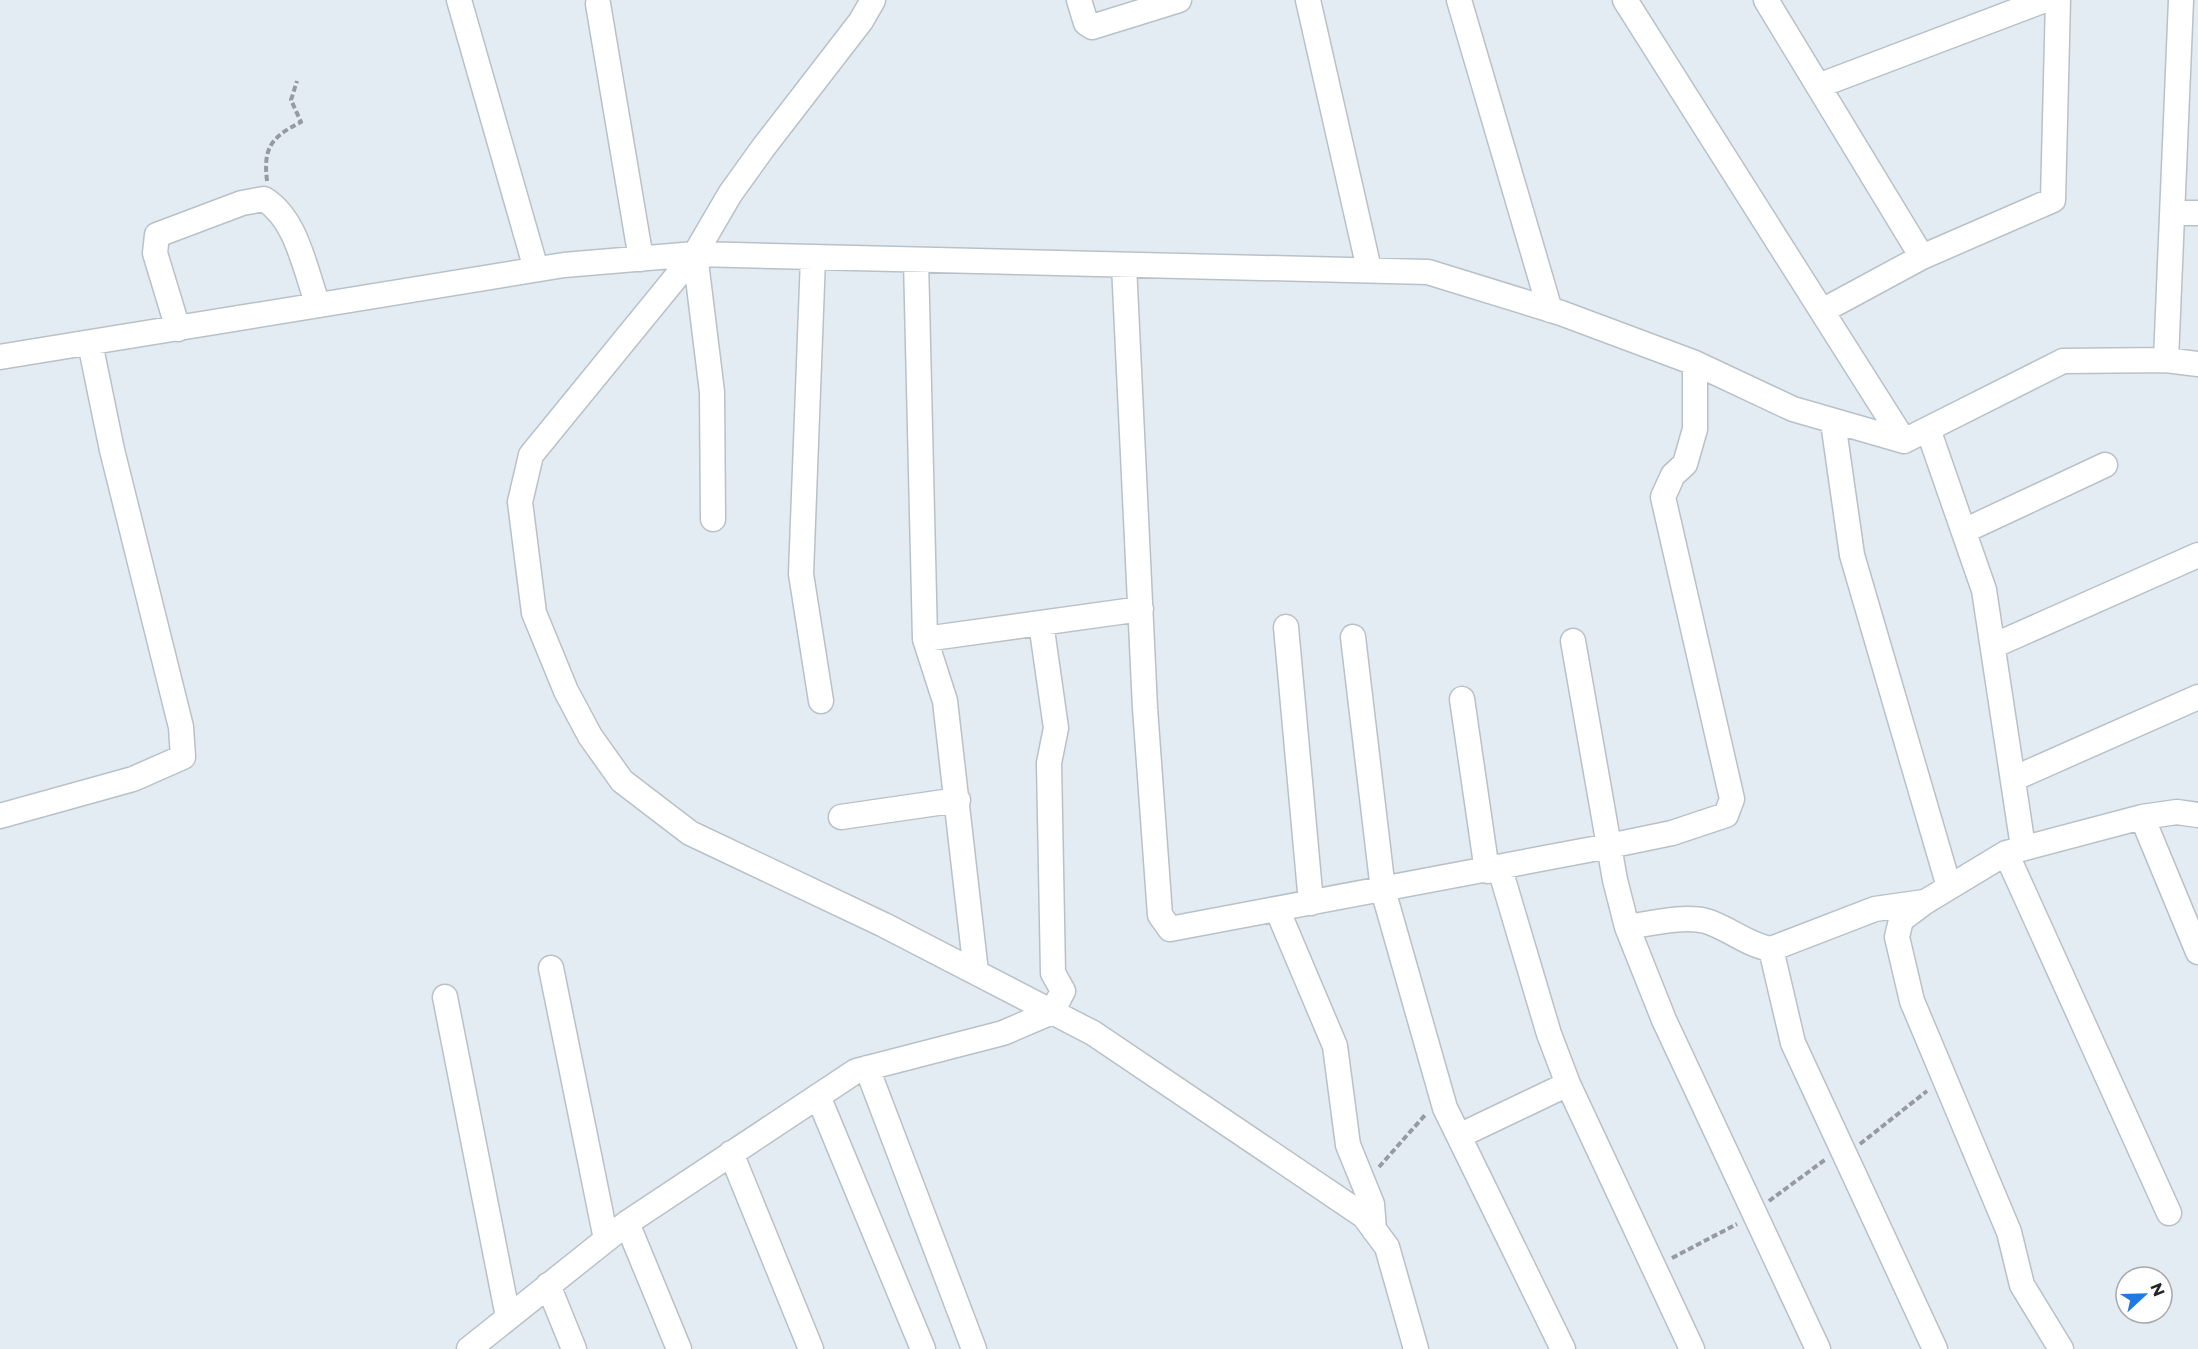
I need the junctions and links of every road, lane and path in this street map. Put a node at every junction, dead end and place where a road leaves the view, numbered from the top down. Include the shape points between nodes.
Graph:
1 (459, 0) edge
2 (873, 0) edge
3 (1079, 0) edge
4 (1179, 0) edge
5 (1308, 0) edge
6 (1459, 0) edge
7 (1625, 0) edge
8 (1766, 0) edge
9 (2045, 0) edge
10 (2058, 0) edge
11 (2181, 0) edge
12 (598, 4) dead end
13 (297, 81) dead end
14 (1818, 86) junction
15 (264, 199) junction
16 (2173, 213) junction
17 (2198, 213) edge
18 (695, 255) junction
19 (1922, 257) junction
20 (813, 258) junction
21 (641, 259) junction
22 (916, 260) junction
23 (1125, 265) junction
24 (536, 269) junction
25 (1369, 269) junction
26 (318, 305) junction
27 (1550, 310) junction
28 (1822, 311) junction
29 (178, 329) junction
30 (90, 343) junction
31 (0, 357) edge
32 (2166, 360) junction
33 (1695, 363) junction
34 (2198, 364) edge
35 (1833, 422) junction
36 (1928, 429) junction
37 (1904, 441) junction
38 (2105, 465) dead end
39 (713, 519) dead end
40 (1964, 531) junction
41 (2198, 555) edge
42 (1141, 609) junction
43 (1041, 623) junction
44 (1286, 627) dead end
45 (1353, 637) dead end
46 (925, 639) junction
47 (1573, 641) dead end
48 (1993, 646) junction
49 (2198, 697) edge
50 (1462, 699) dead end
51 (821, 701) dead end
52 (2013, 779) junction
53 (958, 800) junction
54 (2198, 815) edge
55 (0, 816) edge
56 (841, 816) dead end
57 (2142, 817) junction
58 (1609, 846) junction
59 (2014, 850) junction
60 (1494, 870) junction
61 (1949, 887) junction
62 (1383, 890) junction
63 (1924, 902) junction
64 (1311, 903) junction
65 (1277, 909) junction
66 (1627, 927) junction
67 (1771, 949) junction
68 (2198, 952) edge
69 (551, 968) dead end
70 (976, 972) junction
71 (445, 997) dead end
72 (1058, 1001) junction
73 (867, 1068) junction
74 (1944, 1078) junction
75 (1568, 1084) junction
76 (818, 1096) junction
77 (1442, 1096) junction
78 (1459, 1136) junction
79 (1844, 1152) junction
80 (731, 1153) junction
81 (1364, 1184) junction
82 (2169, 1213) dead end
83 (1757, 1214) junction
84 (627, 1223) junction
85 (1374, 1230) junction
86 (606, 1239) junction
87 (1654, 1268) junction
88 (548, 1285) junction
89 (508, 1317) junction
90 (1414, 1348) edge
91 (469, 1349) edge
92 (573, 1349) edge
93 (679, 1349) edge
94 (811, 1349) edge
95 (923, 1349) edge
96 (974, 1349) edge
97 (1563, 1349) edge
98 (1692, 1349) edge
99 (1818, 1349) edge
100 (1935, 1349) edge
101 (2061, 1349) edge

1 - 24 street
2 - 18 street via 730,194
3 - 4 street via 1086,23 1092,27
5 - 25 street
6 - 27 street
7 - 28 street
8 - 14 street
9 - 14 street
10 - 19 street via 2053,200
11 - 16 street
12 - 21 street
13 - 15 path via 291,100 301,122 269,146
14 - 19 street
15 - 26 street via 277,207 286,221
15 - 29 street via 242,203 157,235 155,253
16 - 17 street
16 - 32 street
18 - 20 street
18 - 21 street
18 - 39 street via 712,392
18 - 70 street via 531,455 520,502 534,613 581,718 622,781 690,833
19 - 28 street
20 - 22 street
20 - 51 street via 801,574
21 - 24 street
22 - 23 street
22 - 46 street
23 - 25 street
23 - 42 street
24 - 26 street
25 - 27 street via 1428,272
26 - 29 street
27 - 33 street
28 - 37 street
29 - 30 street
30 - 31 street
30 - 55 street via 114,461 181,727 183,757 133,779
32 - 34 street
32 - 36 street via 2063,361
33 - 35 street via 1793,409
33 - 58 street via 1695,429 1685,464 1673,476 1663,498 1731,807 1726,815
35 - 37 street
35 - 61 street via 1852,555
36 - 37 street
36 - 40 street
38 - 40 street
40 - 48 street via 1984,590
41 - 48 street
42 - 43 street
42 - 65 street via 1160,915 1170,929
43 - 46 street
43 - 72 street via 1056,728 1049,764 1053,973
44 - 64 street
45 - 62 street
46 - 53 street via 945,701
47 - 58 street
48 - 52 street
49 - 52 street
50 - 60 street
52 - 59 street
53 - 56 street
53 - 70 street
54 - 57 street via 2177,812
57 - 59 street
57 - 68 street
58 - 60 street
58 - 66 street
59 - 61 street
59 - 82 street
60 - 62 street
60 - 75 street
61 - 63 street
62 - 64 street
62 - 77 street
63 - 67 street via 1875,909
63 - 74 street via 1901,920 1897,937 1912,1000
64 - 65 street
65 - 81 street via 1335,1046 1348,1145
66 - 67 street via 1705,921
66 - 83 street via 1664,1020
67 - 79 street via 1793,1043
69 - 86 street
70 - 72 street
71 - 89 street
72 - 73 street via 1003,1033
72 - 85 street via 1093,1033 1364,1216
73 - 76 street
73 - 96 street
74 - 79 path via 1866,1142
74 - 101 street via 2009,1232 2022,1286
75 - 78 street
75 - 87 street
76 - 80 street
76 - 95 street
77 - 78 street
77 - 81 path
78 - 97 street
79 - 83 path via 1823,1161 1762,1206
79 - 100 street
80 - 84 street
80 - 94 street
81 - 85 street via 1372,1204
83 - 87 path
83 - 99 street
84 - 86 street
84 - 93 street
85 - 90 street via 1387,1247
86 - 88 street
87 - 98 street
88 - 89 street
88 - 92 street
89 - 91 street

